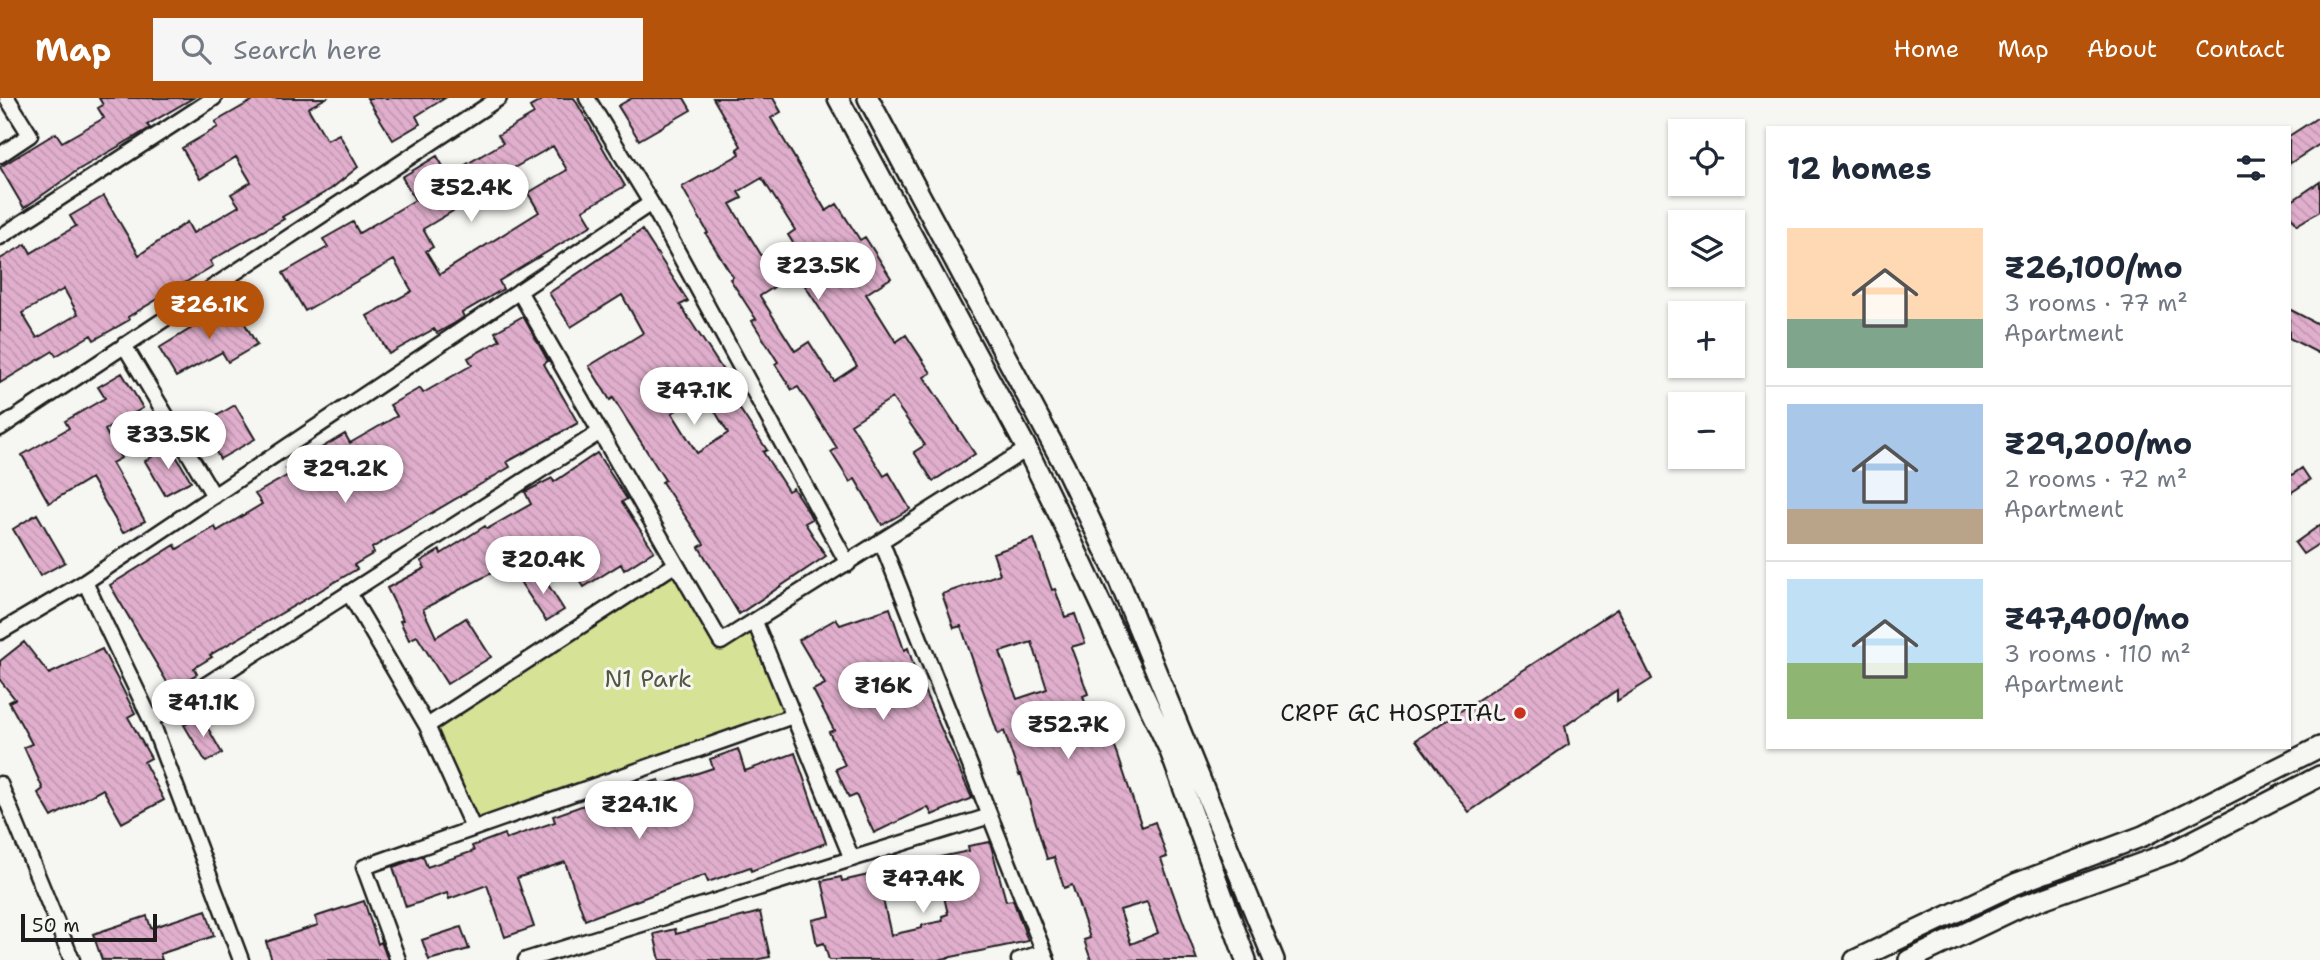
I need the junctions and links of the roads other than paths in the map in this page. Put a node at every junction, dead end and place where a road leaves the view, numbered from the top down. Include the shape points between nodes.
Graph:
1 (6, 98) edge
2 (214, 98) edge
3 (499, 98) edge
4 (587, 98) edge
5 (838, 98) edge
6 (868, 98) edge
7 (0, 155) edge
8 (651, 203) junction
9 (0, 237) edge
10 (519, 292) junction
11 (124, 345) junction
12 (0, 428) edge
13 (600, 432) junction
14 (1027, 449) junction
15 (214, 496) junction
16 (881, 543) junction
17 (676, 564) junction
18 (848, 564) junction
19 (85, 582) junction
20 (349, 593) junction
21 (755, 622) junction
22 (0, 632) edge
23 (793, 716) junction
24 (151, 720) junction
25 (427, 726) junction
26 (2320, 747) edge
27 (2320, 776) edge
28 (0, 784) edge
29 (990, 816) junction
30 (473, 828) junction
31 (852, 859) junction
32 (1045, 956) edge
33 (70, 959) edge
34 (241, 960) edge
35 (398, 960) edge
36 (526, 960) edge
37 (1019, 960) edge
38 (1246, 960) edge
39 (1274, 960) edge
40 (1855, 960) edge
41 (1909, 960) edge

1 - 7 street via 30,135
2 - 9 street
3 - 11 street
4 - 8 street
5 - 14 street
6 - 39 street via 1059,456 1118,578
8 - 10 street
8 - 18 street
10 - 13 street
10 - 15 street
11 - 12 street
11 - 15 street
13 - 17 street
13 - 20 street
14 - 16 street
14 - 38 street via 1170,751
15 - 19 street
16 - 18 street
16 - 29 street
17 - 21 street via 721,642
17 - 25 street
18 - 21 street
19 - 22 street
19 - 24 street
20 - 24 street
20 - 25 street
21 - 23 street
23 - 30 street
23 - 31 street
24 - 34 street
25 - 30 street
26 - 40 street via 2143,836 2015,884
27 - 41 street via 2170,853 2020,907
28 - 33 street
29 - 31 street
29 - 32 street
30 - 35 street via 364,867
31 - 36 street
32 - 37 street

